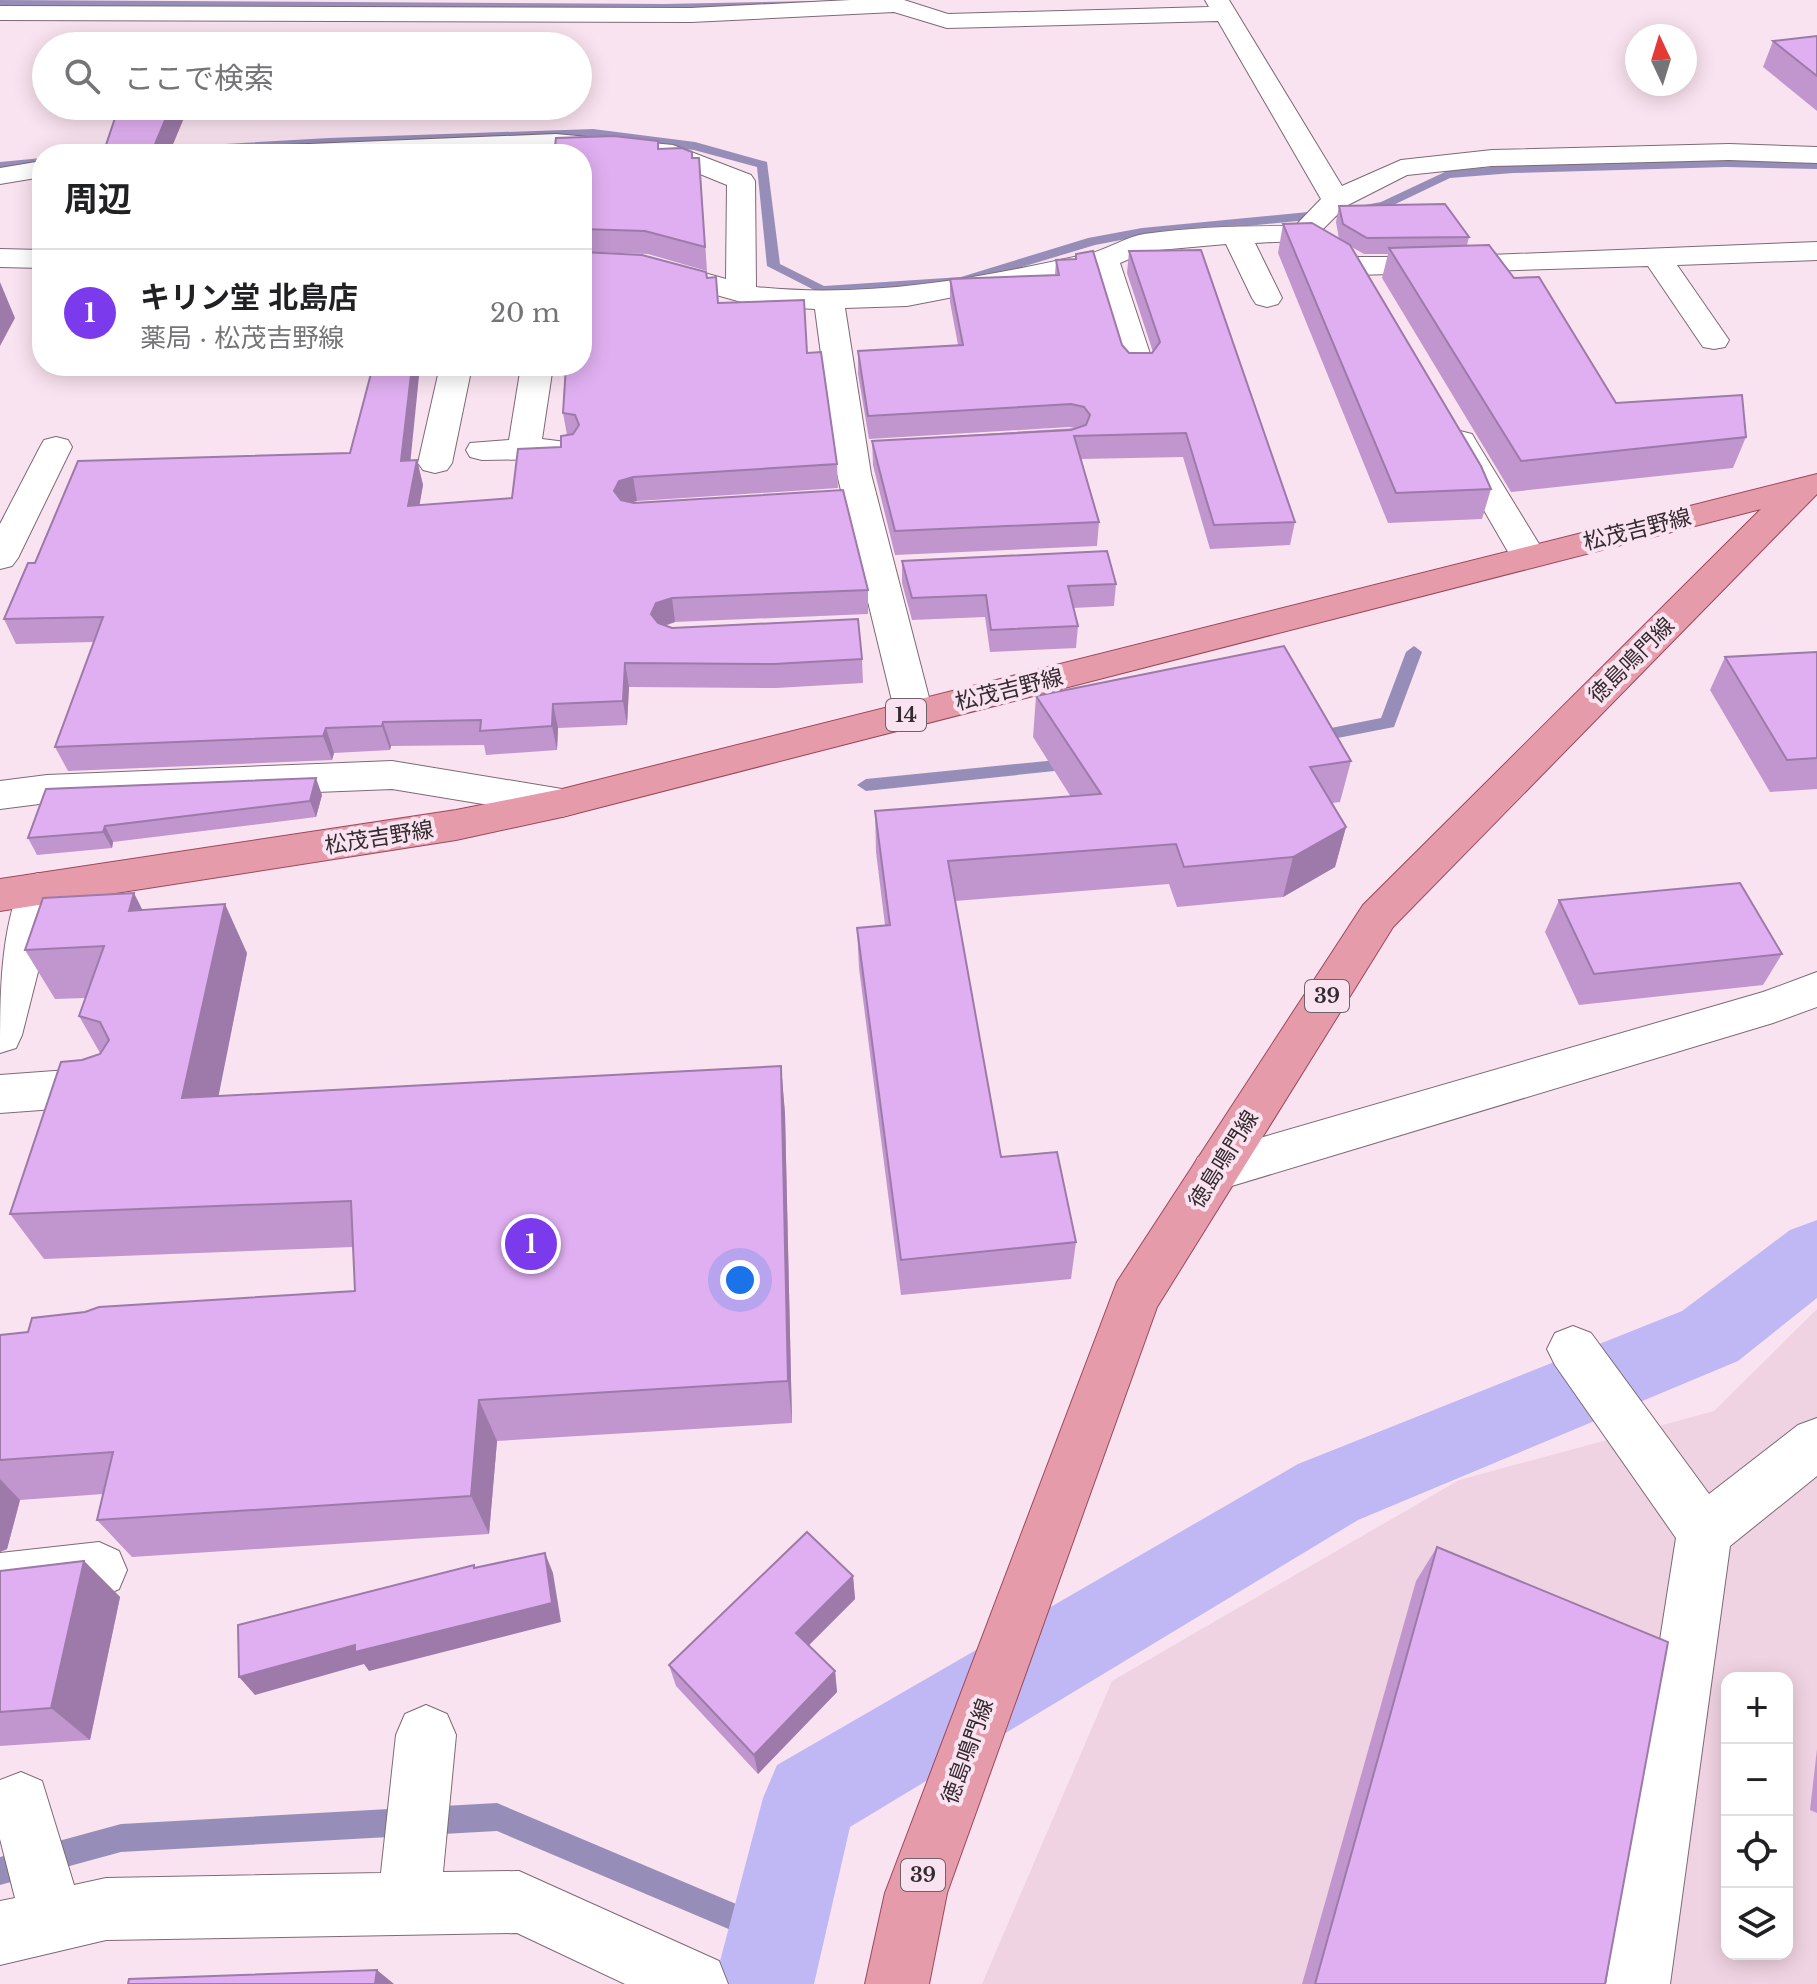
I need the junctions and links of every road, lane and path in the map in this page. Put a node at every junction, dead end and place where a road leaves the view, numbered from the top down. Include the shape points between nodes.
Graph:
1 (763, 6) edge
2 (192, 7) edge
3 (1220, 7) edge
4 (0, 13) edge
5 (507, 144) edge
6 (577, 144) edge
7 (592, 145) edge
8 (1817, 155) edge
9 (32, 171) edge
10 (0, 176) edge
11 (1336, 200) junction
12 (1303, 234) junction
13 (1237, 236) junction
14 (1817, 251) edge
15 (0, 258) edge
16 (1657, 258) junction
17 (32, 259) edge
18 (1104, 259) junction
19 (592, 264) edge
20 (741, 293) junction
21 (1267, 298) dead end
22 (829, 300) junction
23 (1714, 340) dead end
24 (1138, 366) edge
25 (454, 376) edge
26 (535, 376) edge
27 (1443, 412) edge
28 (56, 447) dead end
29 (564, 448) edge
30 (524, 449) junction
31 (482, 450) dead end
32 (435, 463) dead end
33 (1812, 481) edge
34 (1529, 557) junction
35 (0, 558) edge
36 (914, 713) junction
37 (0, 795) edge
38 (562, 803) junction
39 (19, 892) edge
40 (1817, 989) edge
41 (0, 1035) edge
42 (111, 1086) edge
43 (0, 1094) edge
44 (1215, 1171) junction
45 (1573, 1349) dead end
46 (1817, 1443) edge
47 (1704, 1532) junction
48 (99, 1570) dead end
49 (0, 1581) edge
50 (426, 1735) dead end
51 (21, 1802) dead end
52 (409, 1904) junction
53 (26, 1927) edge
54 (696, 1984) edge
55 (897, 1984) edge
56 (1638, 1984) edge

1 - 2 street via 691,15
1 - 3 street via 895,5 947,21
2 - 4 street
3 - 11 street
5 - 6 street
7 - 20 street via 673,153 741,181
8 - 11 street via 1492,158 1401,168
9 - 10 street
11 - 12 street
12 - 13 street
12 - 16 street via 1365,280
13 - 18 street via 1142,243
13 - 21 street
14 - 16 street
15 - 17 street
16 - 23 street
18 - 22 street via 907,297
18 - 24 street
19 - 20 street via 647,266
20 - 22 street
22 - 36 street via 866,452 846,501 894,569 878,628
25 - 32 street
26 - 30 street
27 - 34 street
28 - 35 street
29 - 30 street
30 - 31 street
33 - 34 main road, 松茂吉野線 / 14
33 - 44 main road, 徳島鳴門線 / 39 via 1378,916
34 - 36 main road, 松茂吉野線 / 14
36 - 38 main road, 松茂吉野線 / 14
37 - 38 street via 392,775
38 - 39 main road, 松茂吉野線 / 14 via 456,825
39 - 41 street
40 - 44 street
42 - 43 street
44 - 55 main road, 徳島鳴門線 / 39 via 1135,1298 916,1893
45 - 47 street
46 - 47 street
47 - 56 street
48 - 49 street
50 - 52 street
51 - 53 street
52 - 53 street via 106,1909
52 - 54 street via 519,1902

